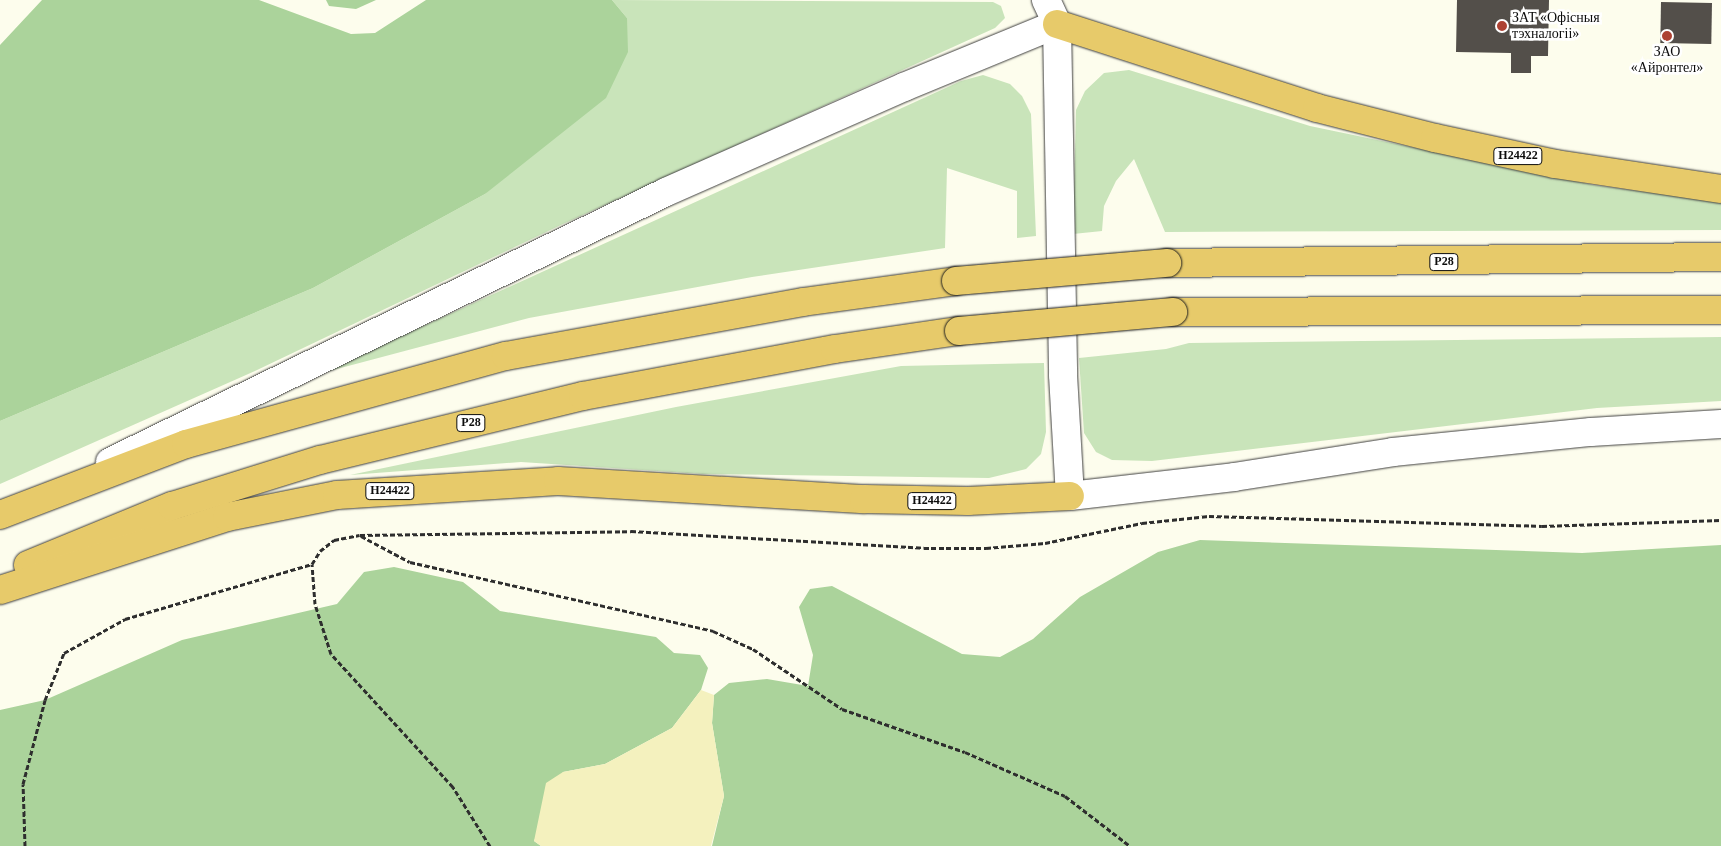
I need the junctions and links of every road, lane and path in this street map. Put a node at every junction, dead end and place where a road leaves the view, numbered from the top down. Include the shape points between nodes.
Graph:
1 (1052, 12) edge
2 (1721, 189) edge
3 (1721, 257) edge
4 (1721, 310) edge
5 (1721, 424) edge
6 (1070, 496) junction
7 (9, 510) edge
8 (1721, 520) edge
9 (360, 535) junction
10 (312, 564) junction
11 (0, 579) edge
12 (0, 590) edge
13 (25, 846) edge
14 (490, 846) edge
15 (1130, 846) edge

1 - 2 highway, Н24422 via 1317,108 1555,164
1 - 6 street
1 - 7 street via 666,192
3 - 7 highway, Р28, bridge via 1168,264 956,281 803,302 506,356 186,444
4 - 11 highway, Р28, bridge via 1172,312 959,331 836,349 583,396 320,460 172,506 61,550
5 - 6 street, Н24422 via 1591,432 1393,452 1234,477
6 - 12 highway, Н24422 via 968,501 864,500 558,481 337,495 227,517
8 - 9 path via 1542,526 1209,516 1142,522 1045,543 986,548 924,548 632,531
9 - 10 path via 334,540 320,551
9 - 15 path via 410,562 714,631 753,649 842,709 965,752 1065,796
10 - 13 path via 125,619 64,653 45,700 23,784
10 - 14 path via 315,604 331,654 452,786

